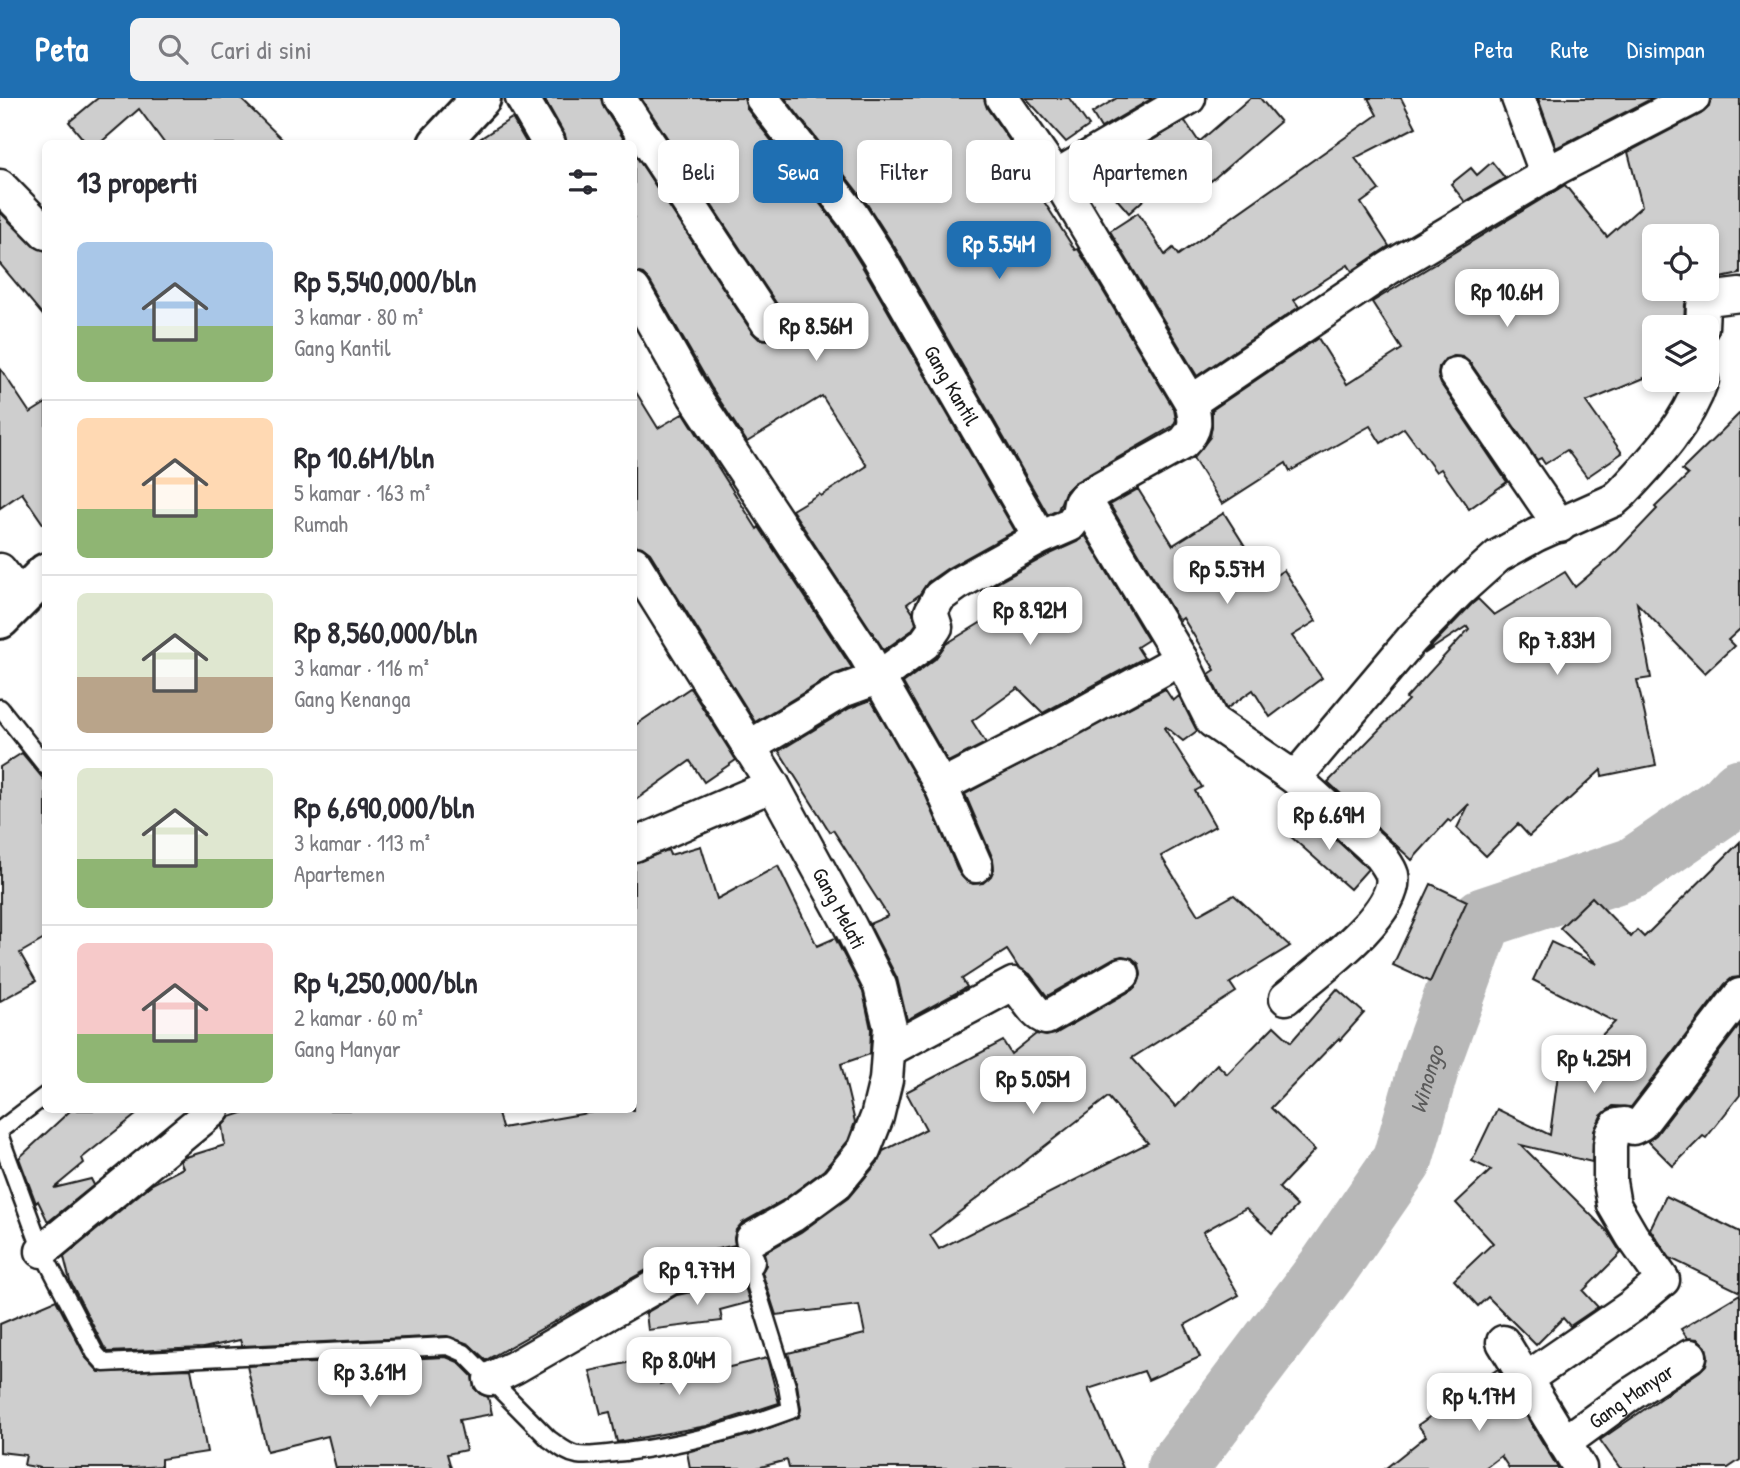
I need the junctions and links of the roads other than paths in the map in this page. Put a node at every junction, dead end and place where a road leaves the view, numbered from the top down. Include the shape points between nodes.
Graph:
1 (481, 98) edge
2 (522, 98) edge
3 (619, 98) edge
4 (762, 98) edge
5 (1002, 98) edge
6 (1189, 98) edge
7 (1518, 98) edge
8 (1693, 98) edge
9 (442, 140) edge
10 (548, 140) edge
11 (1547, 175) junction
12 (1056, 176) junction
13 (0, 186) edge
14 (42, 229) edge
15 (637, 295) edge
16 (1740, 295) edge
17 (1703, 315) edge
18 (768, 322) dead end
19 (1457, 374) dead end
20 (1698, 392) edge
21 (1191, 402) junction
22 (1084, 498) junction
23 (1560, 526) junction
24 (1040, 538) junction
25 (637, 574) edge
26 (1181, 659) junction
27 (878, 678) junction
28 (0, 708) edge
29 (749, 747) junction
30 (42, 761) edge
31 (1295, 778) junction
32 (773, 785) junction
33 (941, 786) junction
34 (637, 844) edge
35 (976, 866) dead end
36 (1123, 974) dead end
37 (1740, 995) edge
38 (1286, 998) dead end
39 (889, 1050) junction
40 (42, 1098) edge
41 (209, 1113) edge
42 (0, 1130) edge
43 (0, 1137) edge
44 (750, 1250) junction
45 (41, 1251) junction
46 (1503, 1342) dead end
47 (1690, 1356) dead end
48 (490, 1379) junction
49 (1526, 1379) junction
50 (1572, 1455) edge

1 - 9 street
2 - 10 street
3 - 18 street
4 - 24 street, Gang Kantil via 873,247
5 - 12 street
6 - 12 street
7 - 11 street
8 - 11 street
11 - 21 street via 1389,268
12 - 21 street
13 - 14 street
15 - 27 street via 695,397
16 - 17 street via 1708,299
19 - 23 street
20 - 23 street via 1679,428 1622,493
21 - 22 street via 1193,433 1183,443
22 - 24 street via 1070,524
22 - 26 street
23 - 31 street via 1499,556 1459,591 1412,639
24 - 27 street via 939,597 931,612 936,627 924,644
25 - 29 street, Gang Melati
26 - 31 street via 1212,721
26 - 33 street
27 - 29 street via 842,691
27 - 33 street
28 - 30 lane
29 - 32 street, Gang Melati
31 - 38 street via 1381,856 1392,881 1383,909 1370,925
32 - 34 street
32 - 39 street, Gang Melati via 880,986 890,1027
33 - 35 street
36 - 39 street via 1046,1018 1013,984
37 - 49 street via 1641,1124 1633,1128 1617,1125 1612,1134 1610,1182 1615,1205 1663,1280
39 - 44 street, Gang Melati via 877,1117 855,1163 837,1183
40 - 42 lane
41 - 45 street
43 - 45 lane
44 - 48 street, Gang Melati via 719,1269 670,1278
44 - 48 lane via 792,1410 673,1446 578,1455 549,1439
45 - 48 lane via 104,1363 448,1346 464,1353
46 - 49 street
47 - 50 street, Gang Manyar via 1631,1394
49 - 50 street

